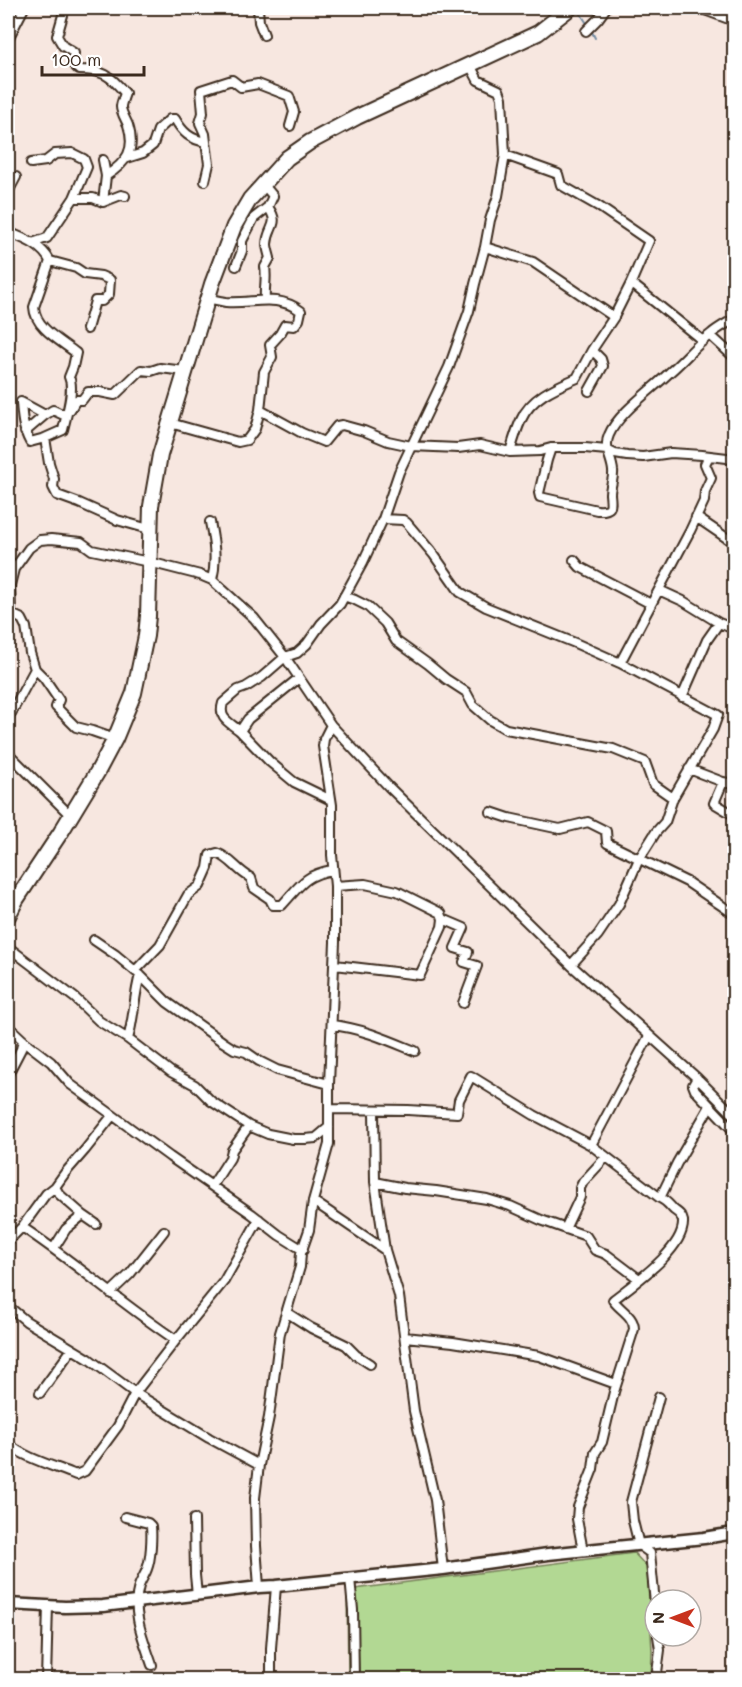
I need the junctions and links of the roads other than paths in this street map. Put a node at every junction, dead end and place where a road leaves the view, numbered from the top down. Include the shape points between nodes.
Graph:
1 (24, 8) edge
2 (65, 8) edge
3 (258, 8) edge
4 (606, 8) edge
5 (699, 8) edge
6 (568, 9) edge
7 (735, 21) edge
8 (586, 31) dead end
9 (264, 35) dead end
10 (8, 39) edge
11 (470, 65) junction
12 (290, 126) dead end
13 (206, 142) junction
14 (505, 155) junction
15 (127, 158) junction
16 (103, 160) dead end
17 (31, 163) dead end
18 (106, 176) junction
19 (16, 177) dead end
20 (205, 181) dead end
21 (263, 184) junction
22 (8, 192) edge
23 (125, 196) dead end
24 (74, 198) junction
25 (103, 202) junction
26 (268, 207) junction
27 (8, 232) edge
28 (32, 243) junction
29 (485, 247) junction
30 (50, 261) junction
31 (236, 266) dead end
32 (631, 283) junction
33 (208, 298) junction
34 (265, 299) junction
35 (614, 317) junction
36 (735, 319) edge
37 (87, 329) dead end
38 (710, 335) junction
39 (703, 341) junction
40 (592, 350) junction
41 (735, 357) edge
42 (185, 371) junction
43 (589, 391) dead end
44 (260, 410) junction
45 (45, 416) junction
46 (66, 416) junction
47 (170, 423) junction
48 (25, 432) junction
49 (45, 438) junction
50 (411, 446) junction
51 (551, 447) junction
52 (607, 450) junction
53 (510, 452) junction
54 (709, 456) junction
55 (735, 461) edge
56 (696, 517) junction
57 (383, 519) junction
58 (210, 522) dead end
59 (149, 529) junction
60 (735, 543) edge
61 (574, 560) dead end
62 (149, 562) junction
63 (212, 580) junction
64 (659, 590) junction
65 (344, 596) junction
66 (651, 604) junction
67 (719, 622) junction
68 (735, 629) edge
69 (285, 657) junction
70 (620, 663) junction
71 (35, 669) junction
72 (298, 678) junction
73 (682, 697) junction
74 (8, 719) edge
75 (331, 725) junction
76 (240, 731) junction
77 (115, 739) junction
78 (8, 753) edge
79 (689, 769) junction
80 (723, 782) junction
81 (735, 784) edge
82 (673, 798) junction
83 (331, 800) junction
84 (491, 812) dead end
85 (735, 815) edge
86 (71, 816) junction
87 (639, 859) junction
88 (333, 870) junction
89 (335, 886) junction
90 (735, 914) edge
91 (8, 916) edge
92 (443, 919) junction
93 (94, 940) dead end
94 (8, 947) edge
95 (335, 965) junction
96 (571, 965) junction
97 (137, 973) junction
98 (463, 1003) dead end
99 (332, 1025) junction
100 (8, 1026) edge
101 (649, 1036) junction
102 (128, 1039) junction
103 (23, 1040) junction
104 (415, 1052) dead end
105 (8, 1074) edge
106 (697, 1078) junction
107 (329, 1084) junction
108 (710, 1106) junction
109 (329, 1109) junction
110 (374, 1110) junction
111 (735, 1115) edge
112 (112, 1116) junction
113 (249, 1126) junction
114 (329, 1127) junction
115 (735, 1131) edge
116 (591, 1145) junction
117 (606, 1157) junction
118 (375, 1182) junction
119 (213, 1186) junction
120 (55, 1187) junction
121 (660, 1198) junction
122 (313, 1201) junction
123 (83, 1215) junction
124 (260, 1219) junction
125 (96, 1224) dead end
126 (22, 1227) junction
127 (566, 1229) junction
128 (164, 1231) dead end
129 (8, 1241) edge
130 (54, 1248) junction
131 (303, 1250) junction
132 (385, 1250) junction
133 (639, 1279) junction
134 (110, 1293) junction
135 (8, 1306) edge
136 (286, 1312) junction
137 (405, 1337) junction
138 (176, 1340) junction
139 (72, 1349) junction
140 (370, 1364) dead end
141 (616, 1384) junction
142 (39, 1393) dead end
143 (135, 1393) junction
144 (659, 1397) dead end
145 (8, 1443) edge
146 (259, 1465) junction
147 (125, 1517) dead end
148 (194, 1520) dead end
149 (735, 1533) edge
150 (639, 1545) junction
151 (583, 1551) junction
152 (442, 1569) junction
153 (350, 1578) junction
154 (276, 1586) junction
155 (259, 1587) junction
156 (654, 1588) edge
157 (197, 1594) junction
158 (137, 1602) junction
159 (8, 1604) edge
160 (48, 1605) junction
161 (660, 1648) edge
162 (152, 1665) dead end
163 (46, 1680) edge
164 (271, 1680) edge
165 (354, 1680) edge
166 (656, 1680) edge

1 - 10 street
2 - 15 street via 57,36 74,53 73,64 79,70 97,70 113,78 125,93 121,108 131,134
3 - 9 street
4 - 8 street
5 - 7 street
6 - 11 highway via 538,33
11 - 14 street via 478,80 499,90
11 - 21 highway via 325,134 286,158
12 - 13 street via 294,112 289,96 258,84 241,87 232,80 201,90 200,123
13 - 15 street via 193,140 175,119 170,119 158,130 153,145
13 - 20 street
14 - 29 street
14 - 32 street via 558,174 561,185 649,240
15 - 18 street
16 - 18 street
17 - 24 street via 46,161 55,154 72,153 84,159 87,167
18 - 25 street
19 - 22 street
21 - 26 street via 273,196
21 - 33 highway via 234,226
23 - 25 street
24 - 25 street
24 - 28 street via 46,238
26 - 31 street via 254,218 242,241
26 - 34 street via 274,224 267,246 270,258 265,267
27 - 28 street
28 - 30 street
29 - 35 street via 534,262
29 - 50 street via 458,343
30 - 37 street via 110,280 109,294 102,301 95,301
30 - 46 street via 34,311 40,324 76,353 69,377 72,383
32 - 35 street
32 - 39 street
33 - 34 street via 225,302
33 - 42 highway
34 - 44 street via 301,311 294,326 285,325 270,345 272,357 264,372
35 - 40 street
36 - 38 street
38 - 39 street
38 - 41 street
39 - 52 street via 615,424 606,441
40 - 43 street via 603,366
40 - 53 street via 577,378 545,393 529,407
42 - 46 street via 141,370 116,394 88,392 82,399 76,399
42 - 47 highway
44 - 47 street via 251,435 238,442
44 - 50 street via 324,442 337,426 346,425
45 - 46 street via 53,410
45 - 48 street
45 - 48 street via 21,402
46 - 49 street via 63,430
47 - 59 highway via 159,455
48 - 49 street via 30,442
49 - 59 street via 57,495
50 - 53 street via 480,445
50 - 57 street
51 - 52 street
51 - 52 street via 540,497 604,510 612,503 613,472
51 - 53 street
52 - 54 street via 643,457 670,453
54 - 55 street
54 - 56 street via 705,464 711,478
56 - 60 street
56 - 64 street
57 - 65 street
57 - 70 street via 407,523 460,592 486,607
58 - 63 street via 215,554
59 - 62 highway
61 - 66 street via 580,567
62 - 63 street
62 - 71 street via 92,550 81,542 51,538 39,540 29,548 14,569 9,596 11,614 22,619 26,627
62 - 77 highway via 143,656 134,693
63 - 69 street via 254,618
64 - 66 street
64 - 67 street
65 - 69 street via 308,644
65 - 82 street via 366,606 385,623 396,641 466,692 473,705 490,720 506,729 613,749 645,762 654,784
66 - 70 street
67 - 68 street
67 - 73 street
69 - 72 street
69 - 76 street via 223,703 221,714
70 - 73 street
71 - 74 street
71 - 77 street via 58,700 56,707 76,728
72 - 75 street
72 - 76 street via 248,719
73 - 79 street via 718,715
75 - 83 street via 323,746
75 - 96 street
76 - 83 street via 294,782
77 - 86 highway
78 - 86 street
79 - 80 street
79 - 82 street
80 - 81 street
80 - 85 street via 714,803
82 - 87 street via 664,822
83 - 88 street
84 - 87 street via 560,829 588,822 606,831 607,843
86 - 91 highway
87 - 90 street via 687,882
87 - 96 street via 619,904
88 - 89 street
88 - 97 street via 310,876 282,905 273,905 226,856 210,855 200,886 188,895 160,945
89 - 92 street via 366,884 397,891 435,909
89 - 95 street
92 - 95 street via 420,975
92 - 98 street via 464,928 455,948 468,952 464,962 477,966
93 - 97 street
94 - 102 street via 99,1021
95 - 99 street
96 - 101 street
97 - 102 street
97 - 107 street via 167,1002 234,1049 277,1070
99 - 104 street via 373,1034
99 - 107 street
100 - 103 street
101 - 106 street
101 - 116 street
102 - 113 street
103 - 105 street
103 - 112 street
106 - 108 street via 695,1090
106 - 111 street
107 - 109 street
108 - 115 street
108 - 121 street
109 - 110 street
109 - 114 street
110 - 116 street via 457,1113 471,1076
110 - 118 street
112 - 119 street
112 - 120 street
113 - 114 street via 293,1139 316,1138
113 - 119 street
114 - 122 street via 329,1144
116 - 117 street
117 - 121 street
117 - 127 street via 583,1182
118 - 127 street via 502,1203
118 - 132 street
119 - 124 street
120 - 123 street
120 - 126 street
121 - 133 street via 683,1222 673,1247
122 - 131 street
122 - 132 street
123 - 125 street
123 - 130 street via 66,1229
124 - 131 street
124 - 138 street via 224,1281
126 - 129 street
126 - 130 street
127 - 133 street via 586,1236 595,1250
128 - 134 street
130 - 134 street
131 - 136 street
132 - 137 street via 399,1296
133 - 141 street via 613,1300 634,1323
134 - 138 street
135 - 139 street
136 - 140 street via 346,1345
136 - 146 street
137 - 141 street via 539,1356
137 - 152 street via 414,1411 435,1500
138 - 143 street
139 - 142 street
139 - 143 street
141 - 151 street via 602,1442 577,1513
143 - 145 street via 118,1426 80,1474 31,1457
143 - 146 street
144 - 150 street via 631,1502
146 - 155 street via 255,1498
147 - 158 street via 151,1526 149,1564 139,1585
148 - 157 street
149 - 150 main road
150 - 151 main road
150 - 156 street via 650,1553
151 - 152 main road
152 - 153 main road
153 - 154 main road
153 - 165 street
154 - 155 main road
154 - 164 street
155 - 157 main road
157 - 158 main road
158 - 160 main road
158 - 162 street via 139,1624
159 - 160 main road
160 - 163 street
161 - 166 street

